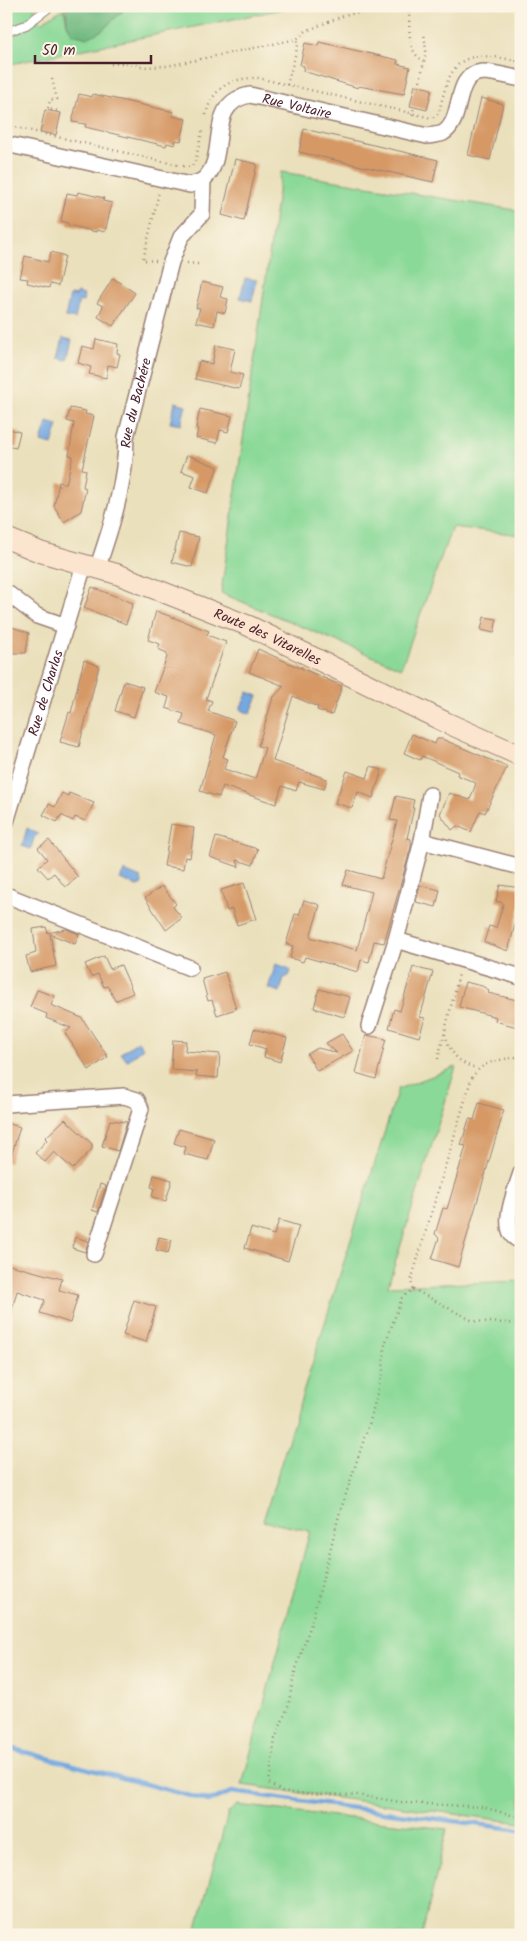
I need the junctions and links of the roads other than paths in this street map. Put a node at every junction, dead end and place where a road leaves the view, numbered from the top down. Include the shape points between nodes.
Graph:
1 (51, 6) edge
2 (6, 32) edge
3 (521, 79) edge
4 (6, 144) edge
5 (203, 180) junction
6 (6, 538) edge
7 (90, 567) junction
8 (6, 592) edge
9 (66, 626) junction
10 (521, 756) edge
11 (430, 796) dead end
12 (6, 822) edge
13 (422, 841) junction
14 (521, 867) edge
15 (6, 895) edge
16 (396, 940) junction
17 (190, 968) dead end
18 (521, 977) edge
19 (369, 1026) dead end
20 (6, 1104) edge
21 (521, 1173) edge
22 (521, 1241) edge
23 (94, 1254) dead end

1 - 2 lane via 26,25
3 - 5 street, Rue Voltaire via 482,72 469,77 453,123 442,134 427,136 250,95 240,96 230,102 224,112 210,172
4 - 5 street via 190,185
5 - 7 street, Rue du Bachére via 202,214 181,237 171,262 126,437 126,466 110,532
6 - 7 main road, Route des Vitarelles
7 - 9 street, Rue de Charlas
7 - 10 main road, Route des Vitarelles via 117,574 249,626
8 - 9 street via 37,616
9 - 12 street, Rue de Charlas
11 - 13 street
13 - 14 street
13 - 16 street
15 - 17 street
16 - 18 street
16 - 19 street
20 - 23 street via 124,1096 137,1100 141,1109
21 - 22 street via 508,1217 509,1230

